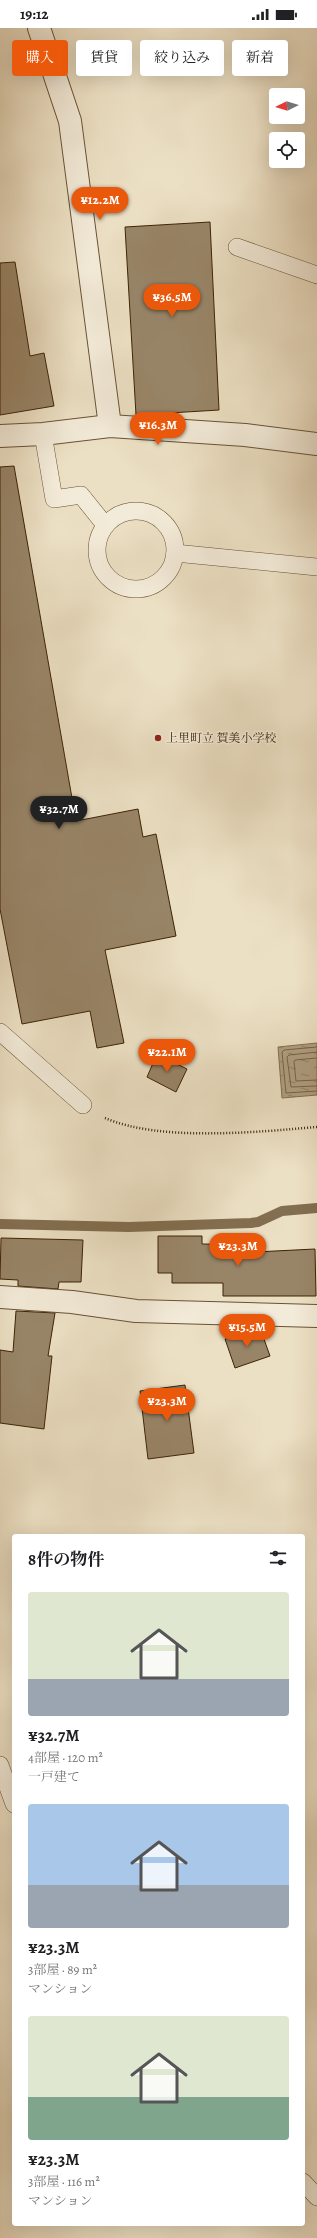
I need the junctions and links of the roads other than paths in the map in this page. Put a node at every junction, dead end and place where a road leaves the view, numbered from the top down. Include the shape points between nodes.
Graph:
1 (39, 28) edge
2 (237, 247) dead end
3 (317, 274) edge
4 (110, 426) junction
5 (43, 434) junction
6 (0, 436) edge
7 (317, 444) edge
8 (105, 525) junction
9 (175, 553) junction
10 (317, 567) edge
11 (0, 1032) edge
12 (88, 1109) road end
13 (0, 1297) edge
14 (317, 1316) edge
15 (0, 1765) edge
16 (12, 1798) edge
17 (305, 2184) edge
18 (317, 2197) edge

1 - 4 street via 70,121
2 - 3 lane
4 - 5 street
4 - 7 street via 245,435
5 - 6 street
5 - 8 lane via 54,499 81,495
8 - 9 lane via 122,513 133,510 152,514 170,530
8 - 9 lane via 97,544 97,556 106,575 122,586 141,589 158,582 172,564
9 - 10 lane
11 - 12 lane
13 - 14 street via 72,1302 136,1311
15 - 16 lane
17 - 18 lane

